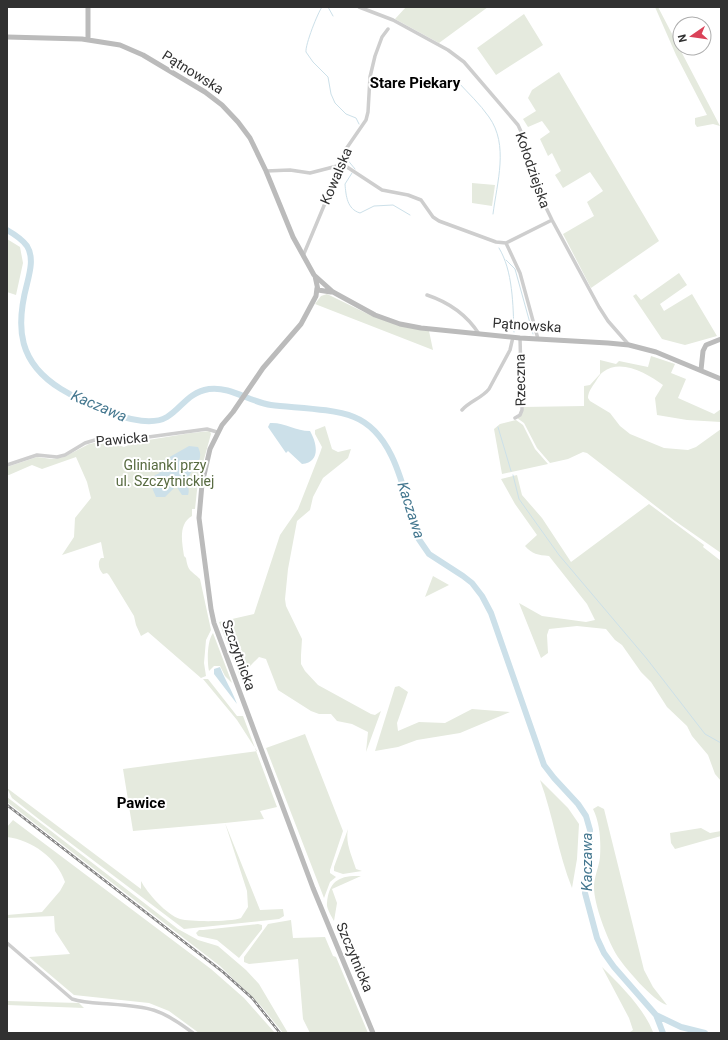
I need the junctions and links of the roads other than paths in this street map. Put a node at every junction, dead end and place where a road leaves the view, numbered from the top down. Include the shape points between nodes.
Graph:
1 (88, 7) edge
2 (359, 7) edge
3 (388, 29) dead end
4 (7, 37) edge
5 (88, 40) junction
6 (341, 165) junction
7 (266, 171) junction
8 (552, 220) junction
9 (506, 243) junction
10 (303, 257) junction
11 (314, 275) junction
12 (324, 284) junction
13 (317, 287) junction
14 (322, 292) junction
15 (333, 292) junction
16 (427, 295) dead end
17 (316, 296) junction
18 (479, 334) junction
19 (513, 338) junction
20 (520, 338) junction
21 (538, 339) junction
22 (721, 339) edge
23 (629, 345) junction
24 (701, 370) junction
25 (721, 379) edge
26 (462, 410) dead end
27 (515, 418) dead end
28 (217, 432) junction
29 (7, 466) edge
30 (7, 943) edge
31 (193, 1033) edge
32 (374, 1033) edge

1 - 5 street
2 - 8 street, Kołodziejska via 393,20 448,50 464,62 518,125 538,191
3 - 6 street, Kowalska via 375,56 366,120 346,149
4 - 5 street, Pątnowska
5 - 7 street, Pątnowska via 120,45 143,55 205,92 238,122
6 - 7 street via 310,173 290,170
6 - 9 street via 382,190 421,200 433,217 439,220 490,241
6 - 10 street, Kowalska
7 - 10 street, Pątnowska
8 - 9 street
8 - 23 street, Kołodziejska via 599,307
9 - 21 street via 520,273
10 - 11 street, Pątnowska
11 - 12 street, Pątnowska
11 - 13 street, Pątnowska
12 - 13 street
12 - 14 street via 326,289
12 - 15 street, Pątnowska
13 - 14 street
13 - 17 street, Szczytnicka
14 - 15 street, Pątnowska
14 - 17 street, Szczytnicka
15 - 18 street, Pątnowska via 375,315 400,324
16 - 18 street via 447,302 473,324
17 - 28 street, Szczytnicka via 300,326 263,368
18 - 19 street, Pątnowska
19 - 20 street, Pątnowska
19 - 26 street via 510,350 489,389
20 - 21 street, Pątnowska
20 - 27 street, Rzeczna via 522,410
21 - 23 street, Pątnowska
22 - 24 street via 706,345
23 - 24 street, Pątnowska via 656,352
24 - 25 street, Pątnowska
28 - 29 street, Pawicka via 207,429 142,438 95,440 65,455 37,455
28 - 32 street, Szczytnicka via 205,468 199,505 212,614 313,888
30 - 31 street via 72,999 142,1006 160,1011

